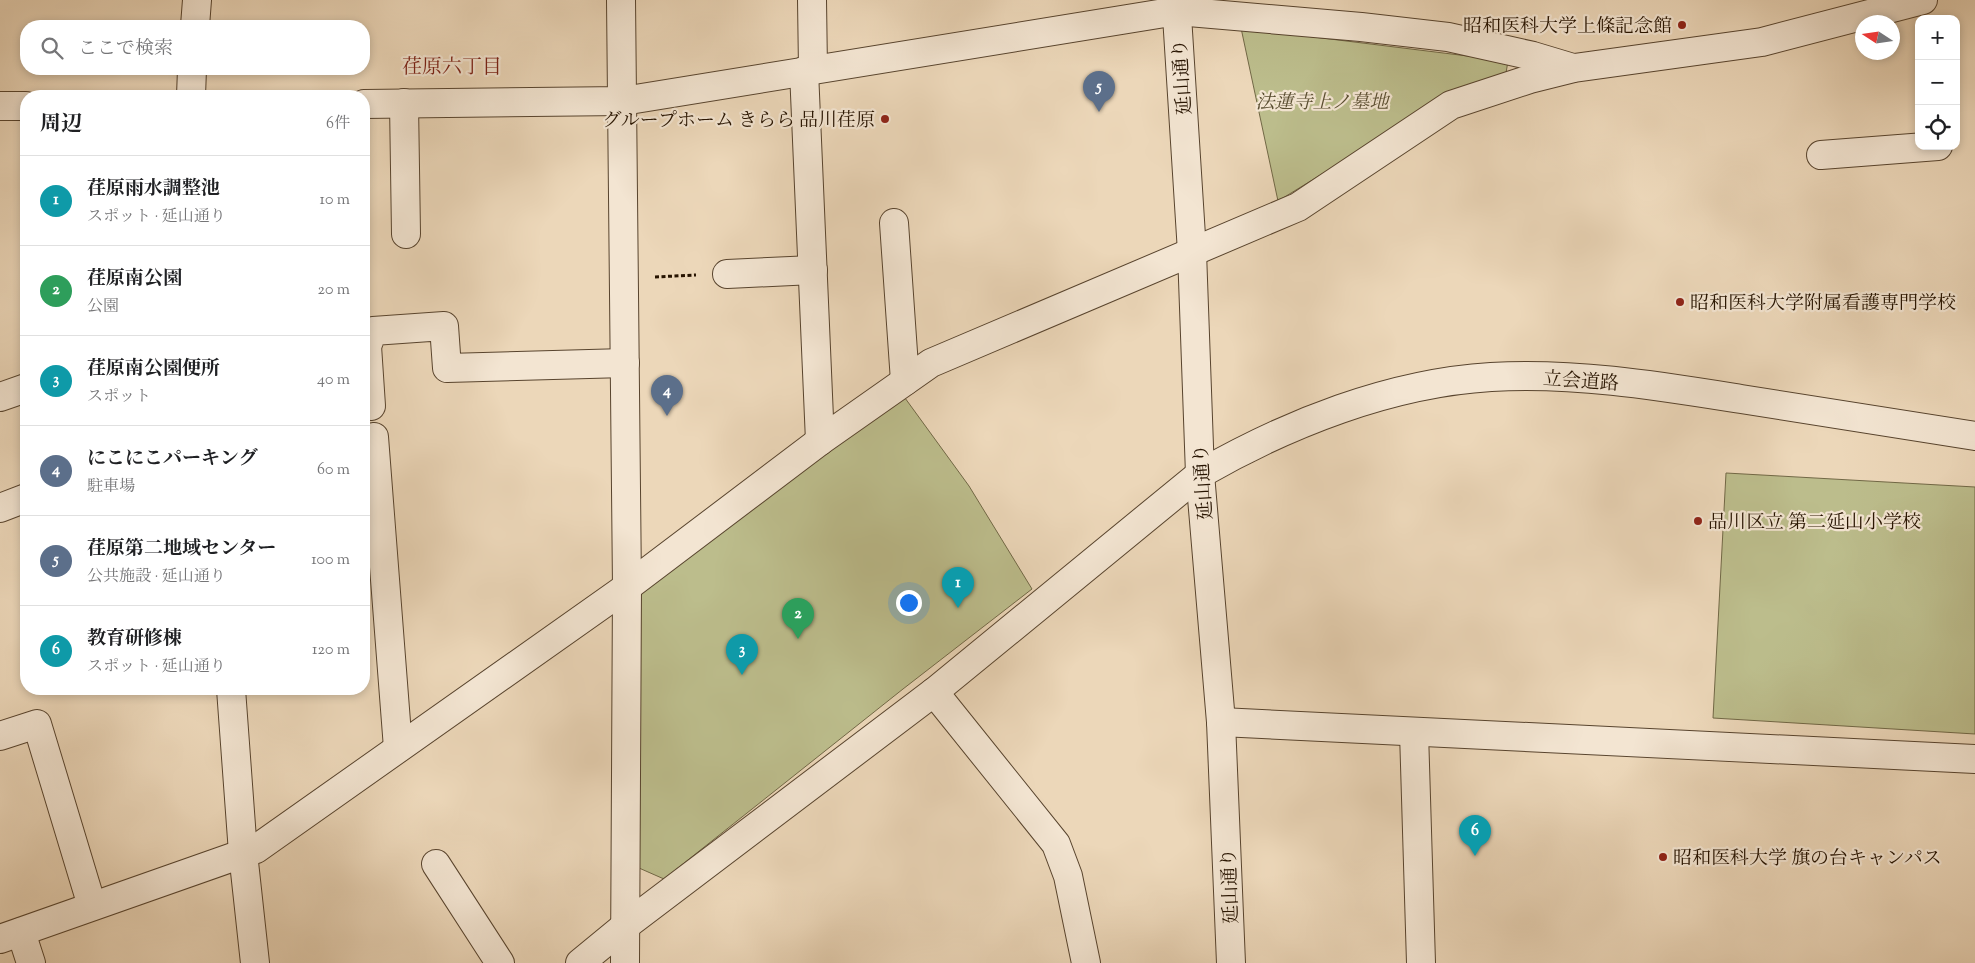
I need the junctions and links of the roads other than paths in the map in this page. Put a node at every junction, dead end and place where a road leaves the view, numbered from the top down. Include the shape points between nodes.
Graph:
1 (197, 0) edge
2 (621, 0) edge
3 (812, 0) edge
4 (1177, 5) edge
5 (1922, 7) edge
6 (195, 20) edge
7 (1574, 68) junction
8 (808, 70) junction
9 (192, 75) edge
10 (190, 90) edge
11 (623, 100) junction
12 (370, 104) edge
13 (404, 104) junction
14 (0, 106) edge
15 (20, 106) edge
16 (1915, 148) edge
17 (1822, 154) dead end
18 (894, 223) dead end
19 (406, 234) dead end
20 (1192, 252) junction
21 (813, 270) junction
22 (727, 274) road end
23 (370, 337) edge
24 (625, 363) junction
25 (905, 381) junction
26 (20, 390) edge
27 (370, 396) edge
28 (0, 397) edge
29 (371, 406) dead end
30 (1975, 436) edge
31 (374, 437) dead end
32 (820, 441) junction
33 (1200, 474) junction
34 (20, 500) edge
35 (0, 508) edge
36 (627, 587) junction
37 (934, 692) junction
38 (231, 695) edge
39 (1221, 722) junction
40 (1414, 732) junction
41 (0, 736) edge
42 (398, 748) junction
43 (1975, 759) edge
44 (243, 853) junction
45 (436, 864) dead end
46 (92, 906) junction
47 (625, 926) junction
48 (10, 935) edge
49 (31, 963) edge
50 (256, 963) edge
51 (500, 963) edge
52 (580, 963) edge
53 (625, 963) edge
54 (1086, 963) edge
55 (1231, 963) edge
56 (1421, 963) edge

1 - 6 street
2 - 11 street
3 - 8 street
4 - 7 street via 1448,37
4 - 8 street
4 - 20 street, 延山通り
5 - 7 street via 1762,42
7 - 20 street via 1451,105 1298,207
8 - 11 street
8 - 21 street
9 - 10 street
11 - 13 street
11 - 24 street
12 - 13 street
13 - 19 street
14 - 15 street
16 - 17 street
18 - 25 street
20 - 25 street via 931,363
20 - 33 street, 延山通り
21 - 22 street
21 - 32 street
23 - 24 street via 373,331 444,326 447,368
24 - 36 street
25 - 32 street
26 - 28 street
27 - 29 street
30 - 33 street, 立会道路 via 1676,389 1575,377 1490,377 1427,386 1343,407 1246,449
31 - 42 street
32 - 36 street
33 - 37 street, 立会道路
33 - 39 street, 延山通り
34 - 35 street
36 - 42 street
36 - 47 street
37 - 47 street, 立会道路
37 - 54 street via 1056,844 1068,876
38 - 44 street
39 - 40 street
39 - 55 street, 延山通り
40 - 43 street
40 - 56 street
41 - 46 street via 37,724
42 - 44 street via 256,849
44 - 46 street
44 - 50 street
45 - 51 street
46 - 48 street
47 - 52 street, 立会道路
47 - 53 street
48 - 49 street

